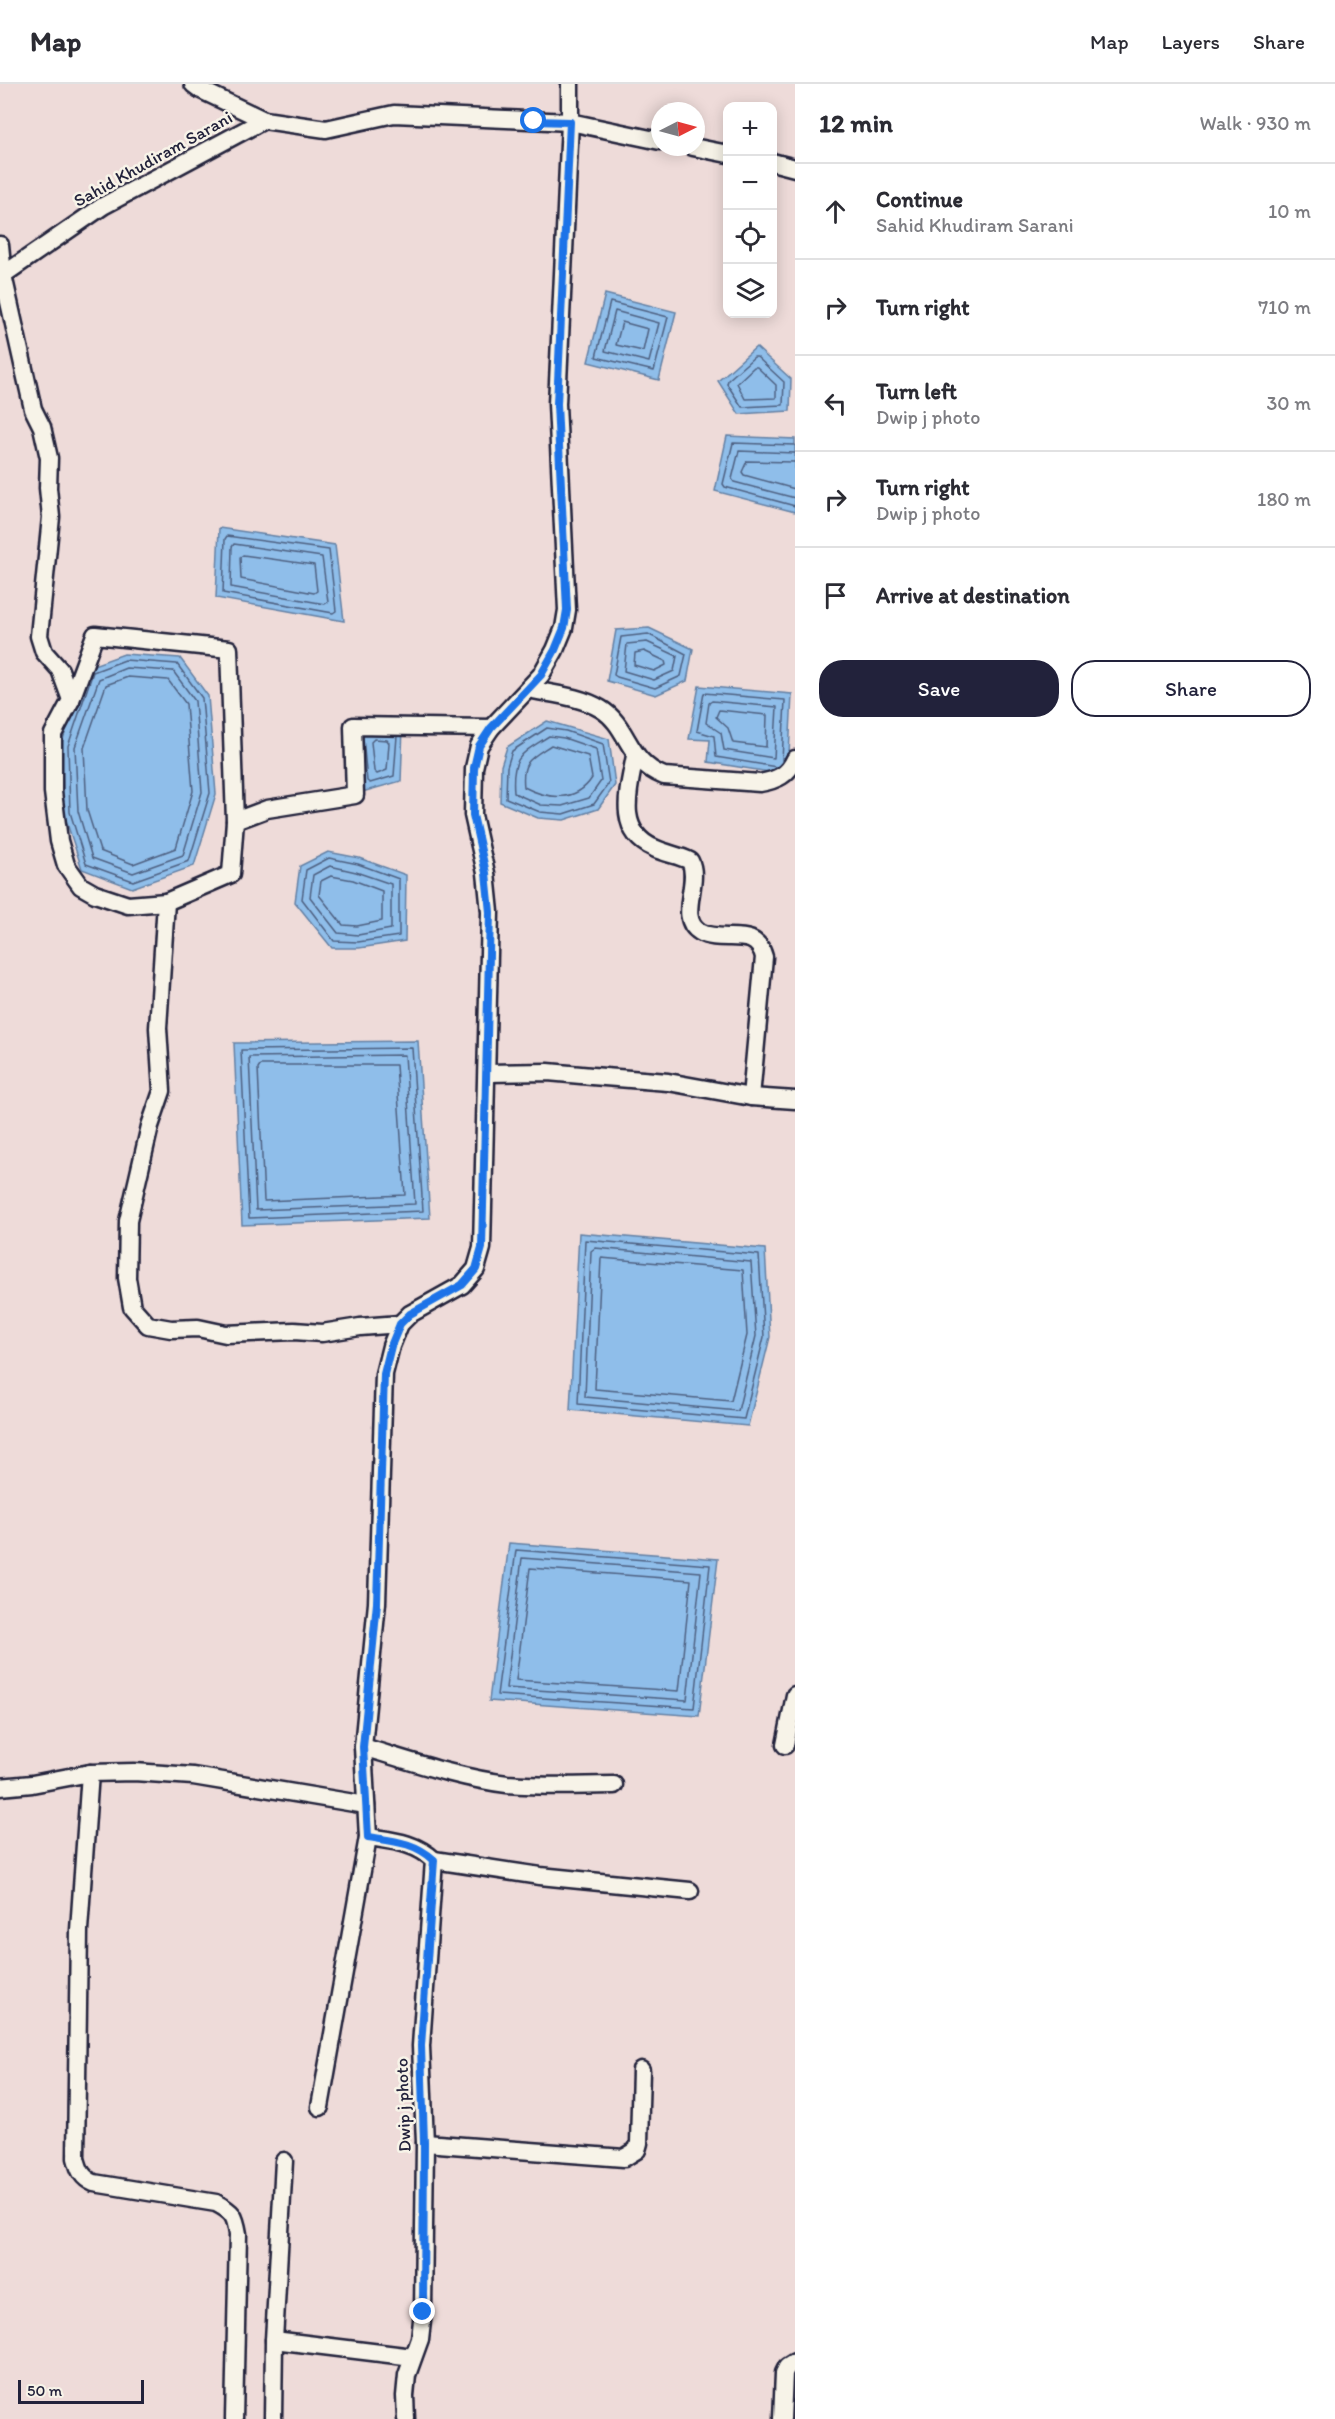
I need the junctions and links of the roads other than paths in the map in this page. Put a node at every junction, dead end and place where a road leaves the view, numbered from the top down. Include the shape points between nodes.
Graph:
1 (193, 84) edge
2 (570, 84) edge
3 (264, 120) junction
4 (570, 122) junction
5 (651, 139) edge
6 (705, 149) edge
7 (723, 153) edge
8 (777, 163) edge
9 (795, 168) edge
10 (0, 245) edge
11 (2, 276) edge
12 (528, 689) junction
13 (70, 700) junction
14 (491, 728) junction
15 (635, 756) junction
16 (795, 759) edge
17 (235, 821) junction
18 (166, 902) junction
19 (486, 1073) junction
20 (751, 1097) junction
21 (795, 1100) edge
22 (400, 1324) junction
23 (795, 1695) edge
24 (785, 1745) dead end
25 (363, 1747) junction
26 (90, 1773) junction
27 (614, 1785) dead end
28 (0, 1787) edge
29 (366, 1805) junction
30 (368, 1837) junction
31 (434, 1860) junction
32 (690, 1891) dead end
33 (641, 2070) dead end
34 (320, 2108) dead end
35 (424, 2143) junction
36 (284, 2161) dead end
37 (274, 2340) junction
38 (413, 2357) junction
39 (795, 2362) edge
40 (234, 2419) edge
41 (273, 2419) edge
42 (406, 2419) edge
43 (782, 2419) edge

1 - 3 street
2 - 4 street
3 - 4 street via 326,129 394,114
3 - 11 street, Sahid Khudiram Sarani via 103,206
4 - 5 street
4 - 12 street via 557,404 567,610 555,650
6 - 7 street
8 - 9 street
10 - 11 street
11 - 13 street via 33,410 42,427 49,458 51,518 39,636 44,652 60,670
12 - 14 street
12 - 15 street via 602,709
13 - 17 street via 94,635 229,649
13 - 18 street via 53,734 53,792 66,865 81,886 95,894 128,905
14 - 17 street via 353,726 355,795 267,809
14 - 19 street via 479,746 474,768 473,815 490,912
15 - 16 street via 651,771 664,776 760,783 783,776
15 - 20 street via 626,804 629,823 638,838 654,848 690,861 694,873 690,916 693,925 701,932 750,939 762,948
17 - 18 street via 231,874
18 - 22 street via 158,1028 162,1091 128,1221 127,1278 132,1307 148,1325 226,1334 322,1333
19 - 20 street via 548,1072 668,1082
19 - 22 street via 482,1248 476,1269 462,1285 410,1314
20 - 21 street
22 - 25 street via 384,1374 377,1603
23 - 24 street
25 - 27 street via 450,1773 505,1784
25 - 29 street
26 - 28 street
26 - 29 street via 193,1776
26 - 40 street via 79,1930 76,2158 80,2171 94,2183 216,2203 230,2210 238,2234
29 - 30 street
30 - 31 street via 413,1845
30 - 34 street
31 - 32 street via 540,1876
31 - 35 street, Dwip j photo via 421,2046
33 - 35 street via 639,2143 631,2156
35 - 38 street, Dwip j photo via 423,2312
36 - 37 street
37 - 38 street
37 - 41 street
38 - 42 street, Dwip j photo via 407,2375
39 - 43 street via 784,2373

